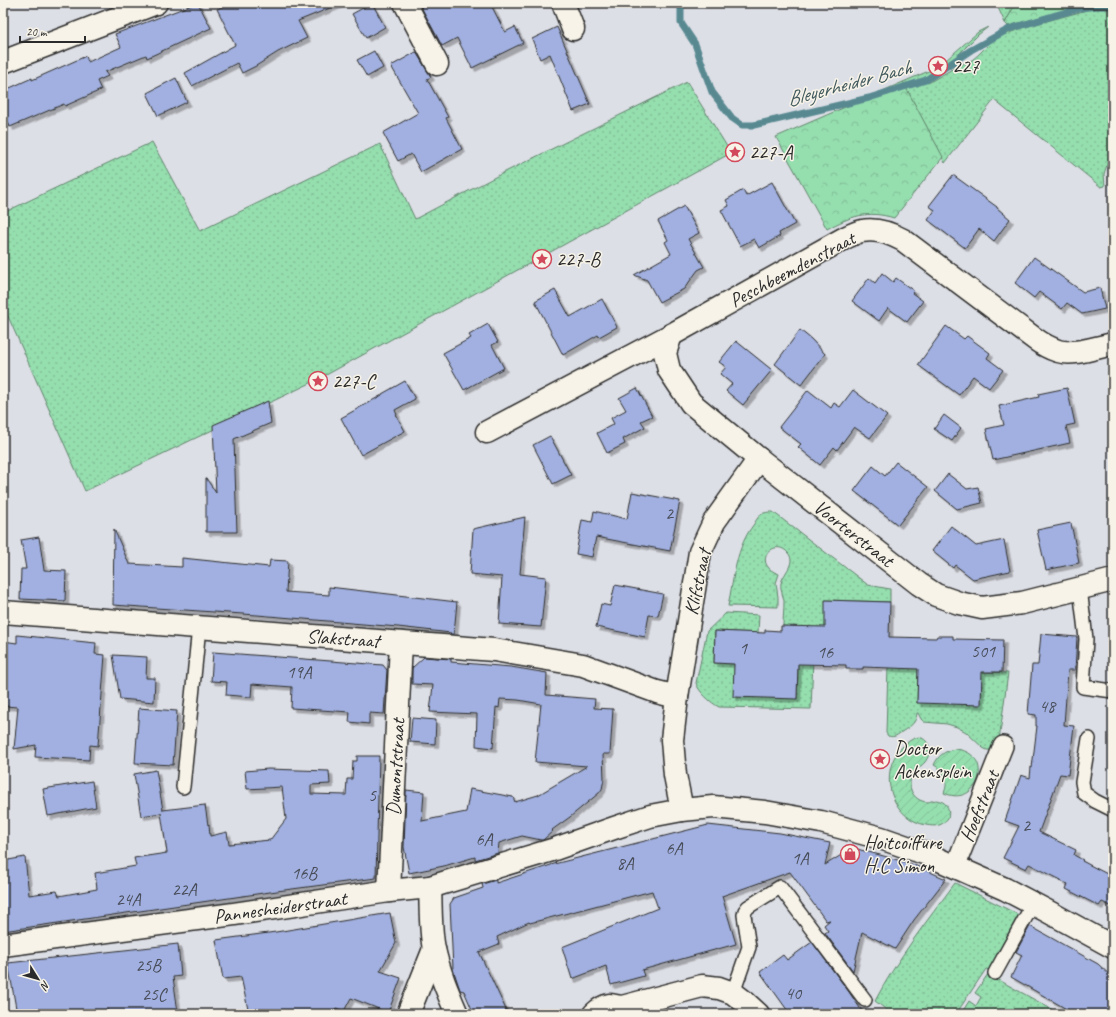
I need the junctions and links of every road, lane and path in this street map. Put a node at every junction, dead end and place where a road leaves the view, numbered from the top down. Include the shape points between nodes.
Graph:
1 (156, 3) edge
2 (405, 3) edge
3 (563, 3) edge
4 (572, 29) dead end
5 (3, 62) edge
6 (437, 64) dead end
7 (671, 335) junction
8 (1113, 344) edge
9 (487, 432) dead end
10 (759, 459) junction
11 (1113, 580) edge
12 (1080, 588) junction
13 (3, 612) edge
14 (199, 627) junction
15 (401, 643) junction
16 (1113, 691) edge
17 (677, 697) junction
18 (1089, 739) dead end
19 (1003, 746) dead end
20 (183, 787) dead end
21 (682, 810) junction
22 (1113, 810) edge
23 (955, 867) junction
24 (430, 887) junction
25 (389, 891) junction
26 (1033, 904) junction
27 (3, 945) edge
28 (1113, 947) edge
29 (434, 949) junction
30 (995, 973) dead end
31 (733, 993) junction
32 (865, 1000) dead end
33 (408, 1014) edge
34 (457, 1014) edge
35 (594, 1014) edge
36 (758, 1014) edge

1 - 5 street
2 - 6 street
3 - 4 street
7 - 8 street, Peschbeemdenstraat via 843,238 861,231 876,231 903,240 1046,346 1059,351 1073,352
7 - 9 street, Peschbeemdenstraat
7 - 10 street, Voorterstraat via 665,353 669,370 691,403
10 - 12 street, Voorterstraat via 936,595 982,608 1022,603
10 - 17 street, Klifstraat via 714,522 700,552
11 - 12 street, Voorterstraat
12 - 16 lane via 1086,639 1083,687
13 - 14 street, Slakstraat
14 - 15 street, Slakstraat
14 - 20 lane
15 - 17 street, Slakstraat via 494,650 583,665
15 - 25 street, Dumontstraat
17 - 21 street via 672,740
18 - 22 lane via 1082,782 1084,793
19 - 23 street, Hoefstraat
21 - 23 street via 713,807 765,812 821,822 881,838
21 - 24 street, Pannesheiderstraat via 650,816 552,850
23 - 26 street
24 - 25 street, Pannesheiderstraat
24 - 29 street
25 - 27 street, Pannesheiderstraat
26 - 28 street
26 - 30 lane
29 - 33 street
29 - 34 street via 440,973
31 - 32 lane via 749,947 745,911 780,887
31 - 35 street via 702,986 622,1007 609,1005
31 - 36 street

